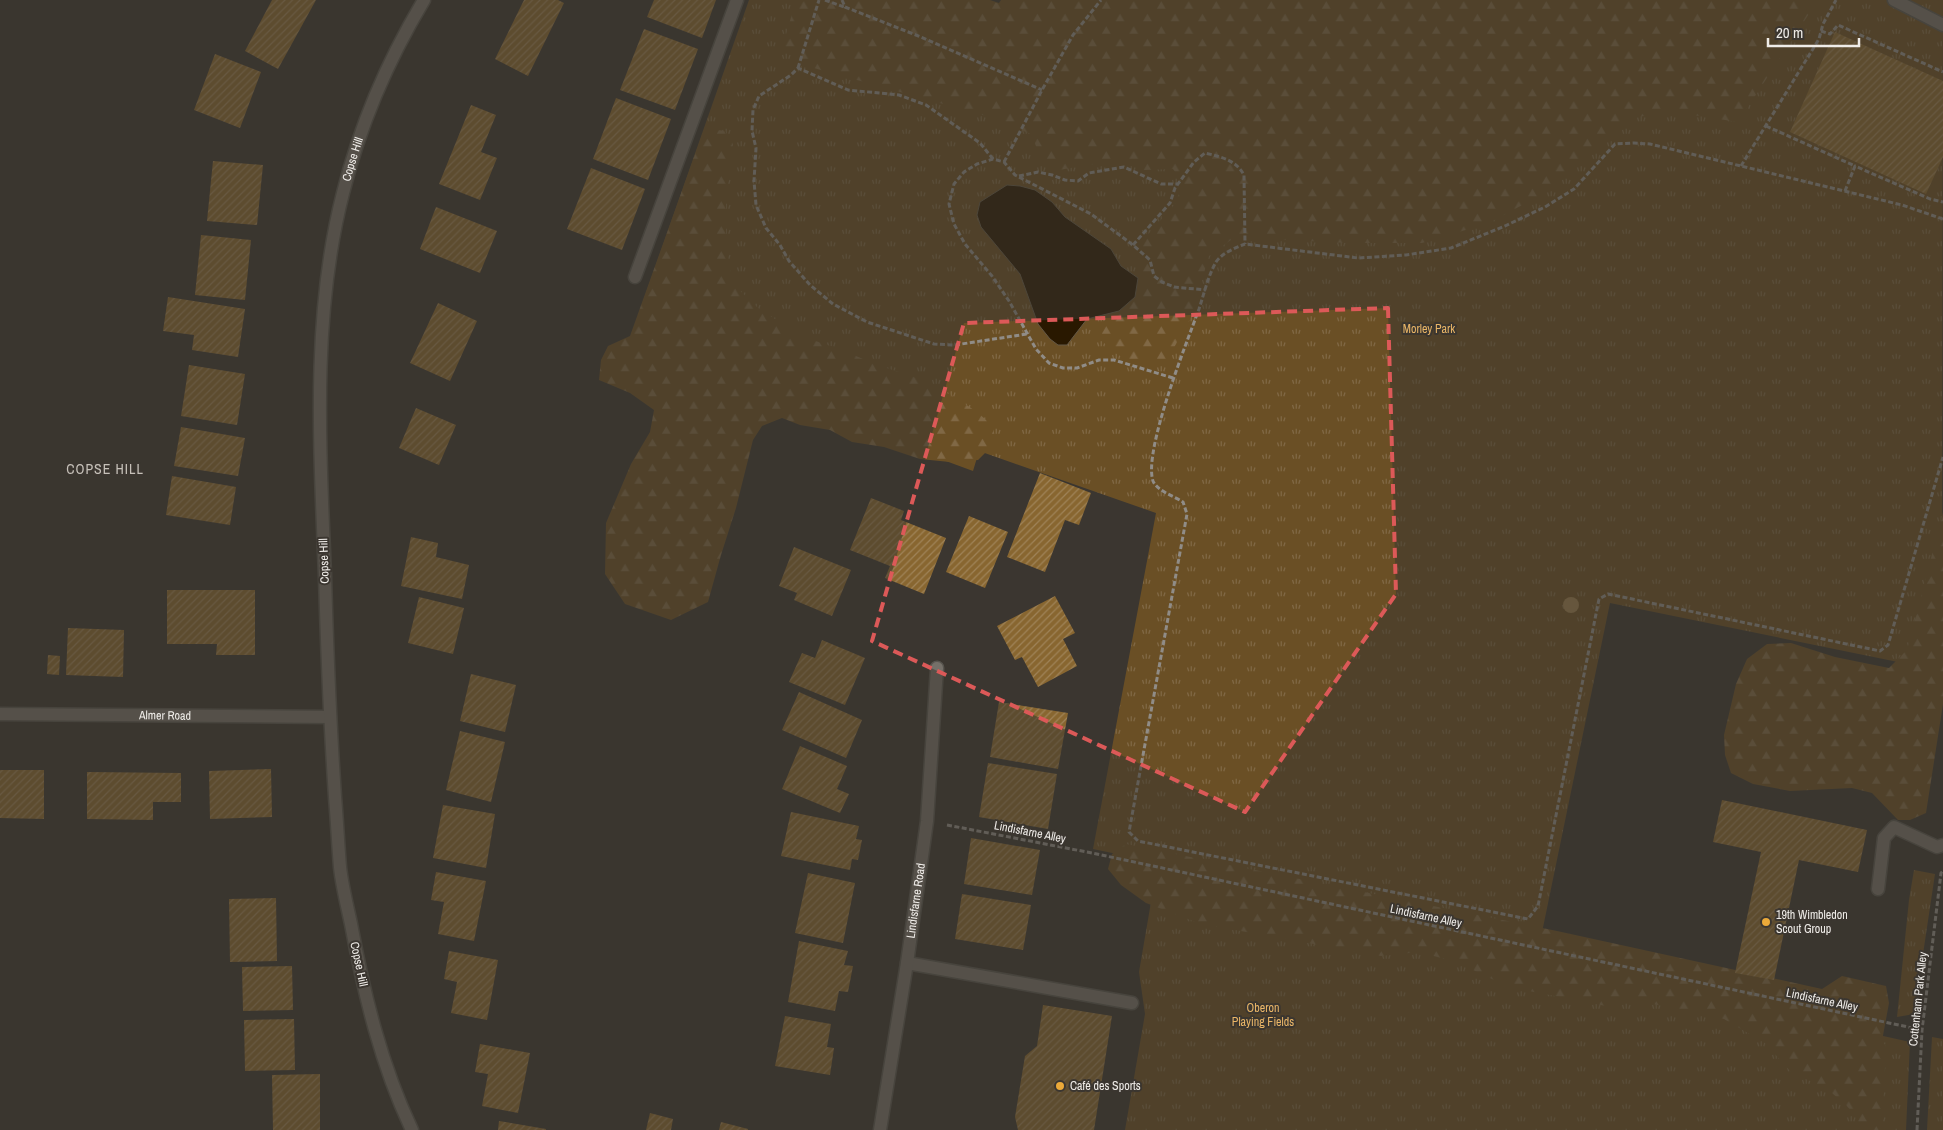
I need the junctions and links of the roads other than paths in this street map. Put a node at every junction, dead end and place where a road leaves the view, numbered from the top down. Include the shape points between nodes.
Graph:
1 (424, 0) edge
2 (737, 0) edge
3 (1894, 0) edge
4 (1943, 25) edge
5 (635, 277) dead end
6 (937, 668) dead end
7 (0, 714) edge
8 (330, 717) junction
9 (1943, 845) edge
10 (1878, 889) dead end
11 (907, 963) junction
12 (1132, 1003) dead end
13 (412, 1130) edge
14 (880, 1130) edge

1 - 8 street, Copse Hill via 401,38 360,138 343,193 324,307 320,368 321,485
2 - 5 street
3 - 4 street
6 - 11 street, Lindisfarne Road via 927,821
7 - 8 street, Almer Road
8 - 13 street, Copse Hill via 340,868 362,983 383,1056
9 - 10 street via 1937,847 1894,827 1884,838
11 - 12 street
11 - 14 street, Lindisfarne Road

